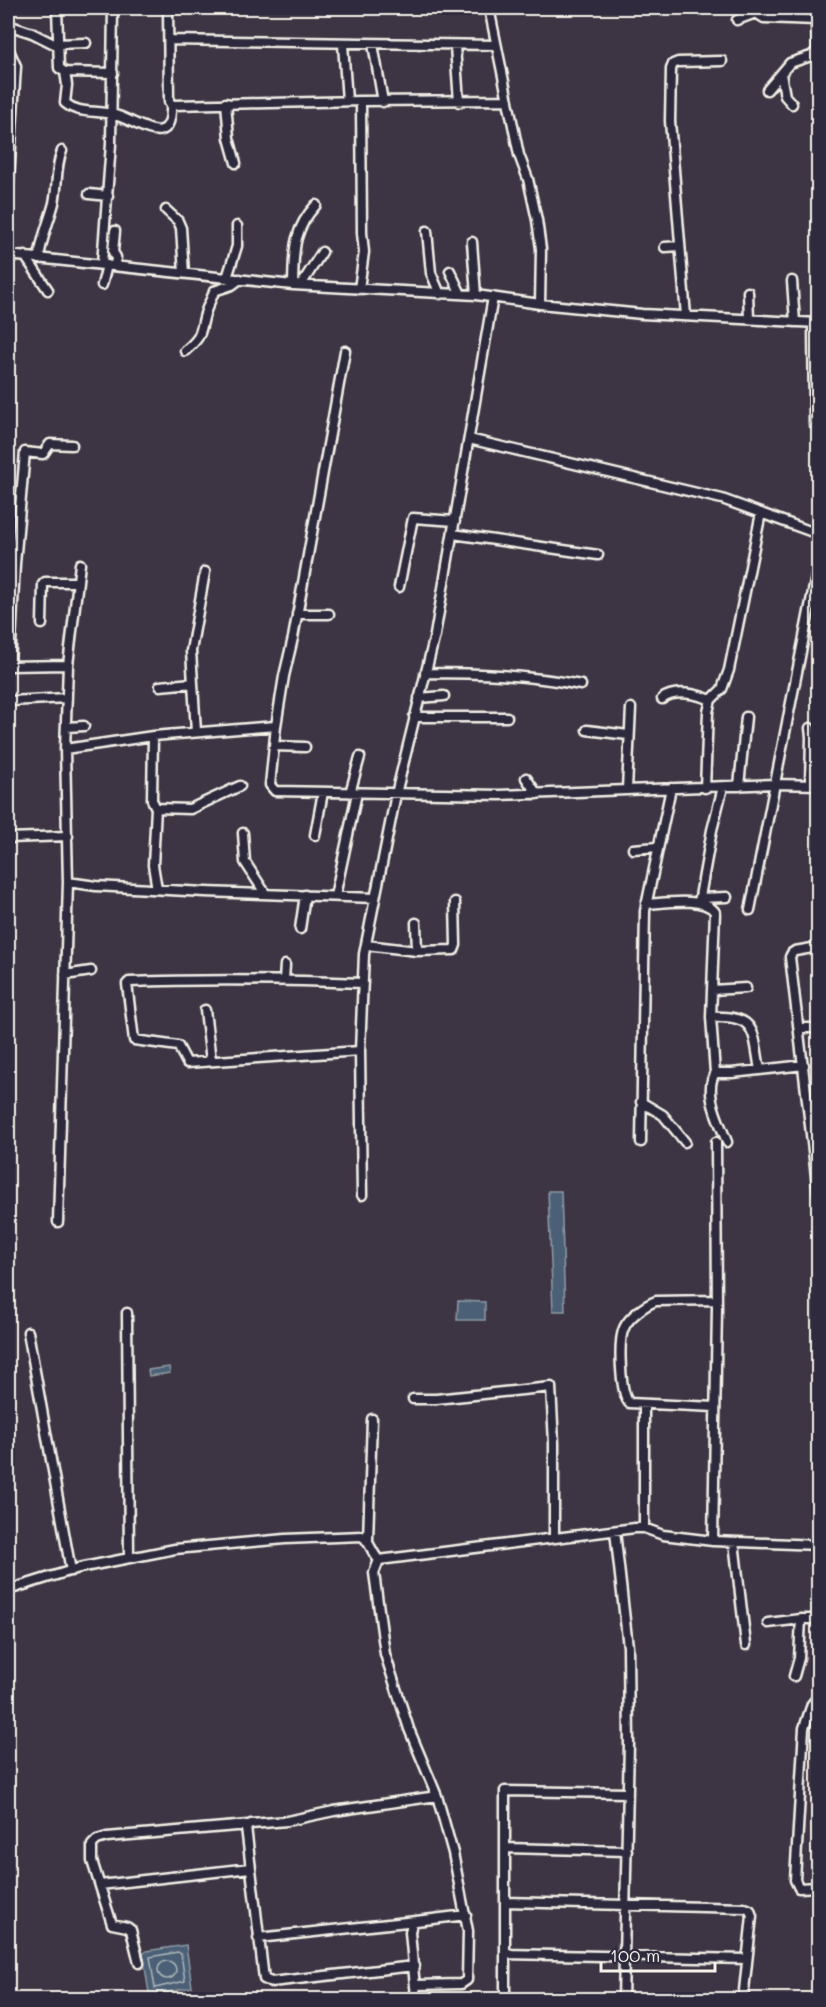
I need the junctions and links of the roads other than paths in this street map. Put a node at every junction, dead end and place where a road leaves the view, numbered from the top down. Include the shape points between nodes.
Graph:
1 (57, 8) edge
2 (113, 8) edge
3 (168, 8) edge
4 (489, 8) edge
5 (815, 8) edge
6 (755, 10) edge
7 (737, 20) dead end
8 (815, 20) junction
9 (8, 25) edge
10 (169, 40) junction
11 (86, 43) dead end
12 (343, 44) junction
13 (373, 44) junction
14 (58, 45) junction
15 (495, 45) junction
16 (455, 46) junction
17 (8, 48) edge
18 (818, 50) edge
19 (819, 56) edge
20 (722, 61) dead end
21 (65, 72) junction
22 (113, 73) junction
23 (781, 74) junction
24 (767, 90) dead end
25 (508, 100) junction
26 (347, 101) junction
27 (361, 101) junction
28 (383, 102) junction
29 (459, 102) junction
30 (226, 103) junction
31 (171, 104) junction
32 (792, 104) dead end
33 (112, 114) junction
34 (62, 151) dead end
35 (236, 163) dead end
36 (88, 194) dead end
37 (8, 196) edge
38 (108, 196) junction
39 (316, 205) dead end
40 (166, 210) dead end
41 (237, 226) dead end
42 (115, 231) dead end
43 (427, 231) dead end
44 (472, 242) dead end
45 (680, 246) junction
46 (664, 247) dead end
47 (322, 252) dead end
48 (8, 255) edge
49 (25, 256) junction
50 (39, 259) junction
51 (108, 265) junction
52 (450, 271) dead end
53 (184, 273) junction
54 (227, 278) junction
55 (240, 279) junction
56 (792, 281) dead end
57 (102, 285) dead end
58 (297, 285) junction
59 (360, 289) junction
60 (48, 290) dead end
61 (748, 292) dead end
62 (440, 294) junction
63 (461, 294) junction
64 (476, 295) junction
65 (493, 297) junction
66 (540, 304) junction
67 (686, 316) junction
68 (749, 320) junction
69 (795, 322) junction
70 (816, 323) edge
71 (185, 351) dead end
72 (345, 351) dead end
73 (814, 424) dead end
74 (469, 439) junction
75 (72, 445) dead end
76 (761, 513) junction
77 (455, 521) junction
78 (453, 534) junction
79 (819, 534) edge
80 (598, 555) dead end
81 (11, 564) edge
82 (80, 564) dead end
83 (819, 566) edge
84 (205, 572) dead end
85 (78, 582) junction
86 (399, 587) dead end
87 (10, 600) edge
88 (297, 614) junction
89 (329, 614) dead end
90 (42, 624) dead end
91 (68, 665) junction
92 (9, 666) edge
93 (426, 673) junction
94 (192, 682) junction
95 (581, 685) dead end
96 (160, 686) dead end
97 (444, 696) dead end
98 (67, 698) junction
99 (419, 698) junction
100 (662, 699) dead end
101 (711, 700) junction
102 (10, 701) dead end
103 (631, 708) dead end
104 (414, 717) junction
105 (507, 717) dead end
106 (746, 717) dead end
107 (84, 726) dead end
108 (276, 726) junction
109 (66, 727) junction
110 (810, 728) dead end
111 (587, 730) dead end
112 (196, 732) junction
113 (628, 735) junction
114 (153, 736) junction
115 (274, 746) junction
116 (305, 747) dead end
117 (65, 749) junction
118 (360, 757) dead end
119 (526, 778) dead end
120 (775, 784) junction
121 (814, 785) edge
122 (240, 786) dead end
123 (739, 786) junction
124 (723, 787) junction
125 (671, 788) junction
126 (705, 788) junction
127 (627, 789) junction
128 (323, 792) junction
129 (354, 793) junction
130 (396, 794) junction
131 (537, 794) junction
132 (202, 804) junction
133 (217, 807) dead end
134 (156, 808) junction
135 (243, 833) dead end
136 (315, 835) dead end
137 (68, 836) junction
138 (8, 838) edge
139 (657, 847) junction
140 (633, 849) dead end
141 (68, 882) junction
142 (157, 889) junction
143 (265, 894) junction
144 (305, 895) junction
145 (335, 896) junction
146 (727, 897) dead end
147 (375, 898) junction
148 (699, 900) junction
149 (454, 902) dead end
150 (646, 904) junction
151 (750, 910) dead end
152 (416, 923) dead end
153 (300, 929) dead end
154 (366, 945) junction
155 (819, 947) edge
156 (417, 951) junction
157 (285, 965) dead end
158 (91, 971) dead end
159 (65, 975) junction
160 (284, 980) junction
161 (363, 983) junction
162 (746, 988) dead end
163 (712, 990) junction
164 (205, 1010) dead end
165 (711, 1017) junction
166 (799, 1028) junction
167 (819, 1028) edge
168 (360, 1051) junction
169 (211, 1061) junction
170 (804, 1065) junction
171 (760, 1070) junction
172 (714, 1073) junction
173 (641, 1102) junction
174 (640, 1142) dead end
175 (685, 1142) dead end
176 (716, 1142) dead end
177 (727, 1142) dead end
178 (819, 1193) edge
179 (362, 1195) dead end
180 (58, 1222) dead end
181 (717, 1300) junction
182 (127, 1313) dead end
183 (28, 1332) dead end
184 (413, 1399) dead end
185 (644, 1404) junction
186 (715, 1407) junction
187 (372, 1419) dead end
188 (644, 1528) junction
189 (615, 1531) junction
190 (554, 1538) junction
191 (368, 1540) junction
192 (713, 1541) junction
193 (734, 1542) junction
194 (819, 1545) edge
195 (129, 1557) junction
196 (379, 1560) junction
197 (70, 1571) junction
198 (8, 1590) edge
199 (801, 1619) junction
200 (819, 1619) edge
201 (768, 1623) dead end
202 (746, 1645) dead end
203 (794, 1676) dead end
204 (819, 1697) edge
205 (628, 1793) junction
206 (437, 1796) junction
207 (248, 1825) junction
208 (505, 1848) junction
209 (627, 1851) junction
210 (250, 1868) junction
211 (100, 1885) junction
212 (819, 1887) edge
213 (460, 1893) junction
214 (505, 1902) junction
215 (626, 1903) junction
216 (466, 1915) junction
217 (448, 1917) junction
218 (416, 1921) junction
219 (258, 1938) junction
220 (505, 1954) junction
221 (624, 1957) junction
222 (747, 1959) junction
223 (139, 1963) dead end
224 (414, 1966) junction
225 (414, 1987) junction
226 (414, 2000) edge
227 (505, 2000) edge
228 (623, 2000) edge
229 (744, 2000) edge

1 - 14 street
2 - 22 street
3 - 10 street
4 - 15 street
5 - 8 street
6 - 7 street
6 - 8 street via 764,18
8 - 18 street
9 - 14 street
10 - 12 street
10 - 31 street
11 - 14 street
12 - 13 street
12 - 26 street
13 - 16 street
13 - 28 street
14 - 21 street via 59,68
15 - 16 street
15 - 25 street
16 - 29 street
17 - 37 street via 16,66
18 - 19 street
18 - 23 street via 790,63
20 - 45 street via 678,62 671,69 670,121
21 - 22 street
21 - 33 street via 65,103 82,111
22 - 33 street
23 - 24 street
23 - 32 street via 784,96
25 - 29 street
25 - 66 street via 537,220
26 - 27 street
26 - 30 street
27 - 28 street
27 - 59 street via 364,252
28 - 29 street
30 - 31 street
30 - 35 street via 228,138
31 - 33 street via 172,119 168,128 160,131 142,128
33 - 38 street
34 - 50 street via 54,203 42,236
36 - 38 street
38 - 51 street
39 - 58 street via 298,233
40 - 53 street via 181,228
41 - 54 street via 237,246
42 - 51 street via 116,257
43 - 62 street via 431,273
44 - 64 street
45 - 46 street
45 - 67 street
47 - 58 street
48 - 49 street
49 - 50 street
49 - 60 street
50 - 51 street
51 - 53 street
51 - 57 street
52 - 63 street
53 - 54 street
54 - 55 street
55 - 58 street
55 - 71 street via 214,291 202,332
56 - 69 street
58 - 59 street
59 - 62 street
61 - 68 street
62 - 63 street
63 - 64 street
64 - 65 street
65 - 66 street
65 - 74 street
66 - 67 street
67 - 68 street
68 - 69 street
69 - 70 street
70 - 73 street
72 - 88 street
74 - 76 street via 722,499
74 - 77 street
75 - 81 street via 50,444 44,454 25,452
76 - 79 street
76 - 101 street via 729,670 723,688
77 - 78 street
77 - 86 street via 413,518
78 - 80 street
78 - 93 street
81 - 87 street
82 - 85 street
83 - 120 street
84 - 94 street via 191,651
85 - 90 street via 43,584
85 - 91 street
87 - 92 street
88 - 89 street
88 - 108 street
91 - 92 street
91 - 98 street
93 - 95 street via 507,674
93 - 99 street
94 - 96 street
94 - 112 street
97 - 99 street
98 - 102 street
98 - 109 street
99 - 104 street
100 - 101 street via 674,693
101 - 126 street
103 - 113 street
104 - 105 street
104 - 130 street
106 - 123 street
107 - 109 street
108 - 112 street
108 - 115 street
109 - 117 street
110 - 121 street
111 - 113 street
112 - 114 street
113 - 127 street
114 - 117 street
114 - 134 street via 152,800
115 - 116 street
115 - 128 street via 271,788
117 - 137 street
118 - 129 street
119 - 131 street
120 - 121 street
120 - 123 street
120 - 151 street
122 - 132 street
123 - 124 street
124 - 126 street
124 - 148 street
125 - 126 street
125 - 127 street
125 - 139 street
127 - 131 street
128 - 129 street
128 - 136 street
129 - 130 street
129 - 145 street
130 - 131 street
130 - 147 street
132 - 133 street
132 - 134 street via 190,809
134 - 142 street via 153,865
135 - 143 street via 245,862
137 - 138 street
137 - 141 street
139 - 140 street
139 - 150 street
141 - 142 street
141 - 159 street
142 - 143 street
143 - 144 street
144 - 145 street
144 - 153 street
145 - 147 street
146 - 148 street
147 - 154 street
148 - 150 street
148 - 163 street via 716,912
149 - 156 street via 454,950
150 - 173 street
152 - 156 street
154 - 156 street
154 - 161 street
155 - 166 street via 790,954
157 - 160 street
158 - 159 street
159 - 180 street
160 - 161 street
160 - 169 street via 128,983 135,1041 178,1046 187,1063
161 - 168 street
162 - 163 street
163 - 165 street
164 - 169 street
165 - 171 street via 743,1020 753,1036
165 - 172 street
166 - 167 street
166 - 170 street
168 - 169 street
168 - 179 street
170 - 171 street
170 - 178 street
171 - 172 street
172 - 177 street via 713,1104
173 - 174 street
173 - 175 street via 663,1114
176 - 181 street
181 - 185 street via 656,1301 626,1325 621,1337 624,1393 629,1402
181 - 186 street
182 - 195 street
183 - 197 street
184 - 190 street via 552,1387
185 - 186 street
185 - 188 street
186 - 192 street
187 - 191 street
188 - 189 street
188 - 192 street via 663,1535
189 - 190 street
189 - 205 street via 628,1647
190 - 196 street
191 - 195 street via 354,1535 285,1539
191 - 196 street
192 - 193 street
193 - 194 street
193 - 202 street
195 - 197 street
196 - 206 street via 374,1573 385,1654 409,1729
197 - 198 street
199 - 200 street
199 - 201 street
199 - 203 street
204 - 212 street via 804,1728 795,1880 799,1888
205 - 208 street via 505,1791
205 - 209 street
206 - 207 street
206 - 213 street
207 - 210 street
207 - 211 street via 97,1840 91,1851
208 - 209 street
208 - 214 street
209 - 215 street
210 - 211 street
210 - 219 street
211 - 223 street via 112,1924 131,1930
213 - 216 street
213 - 217 street via 458,1904
214 - 215 street
214 - 220 street
215 - 221 street
215 - 222 street via 746,1908 752,1916
216 - 217 street
216 - 225 street via 467,1980 461,1984
217 - 218 street
218 - 219 street
218 - 224 street via 410,1932
219 - 224 street via 262,1976 267,1982
220 - 221 street
220 - 227 street
221 - 222 street
221 - 228 street
222 - 229 street
224 - 225 street
225 - 226 street

